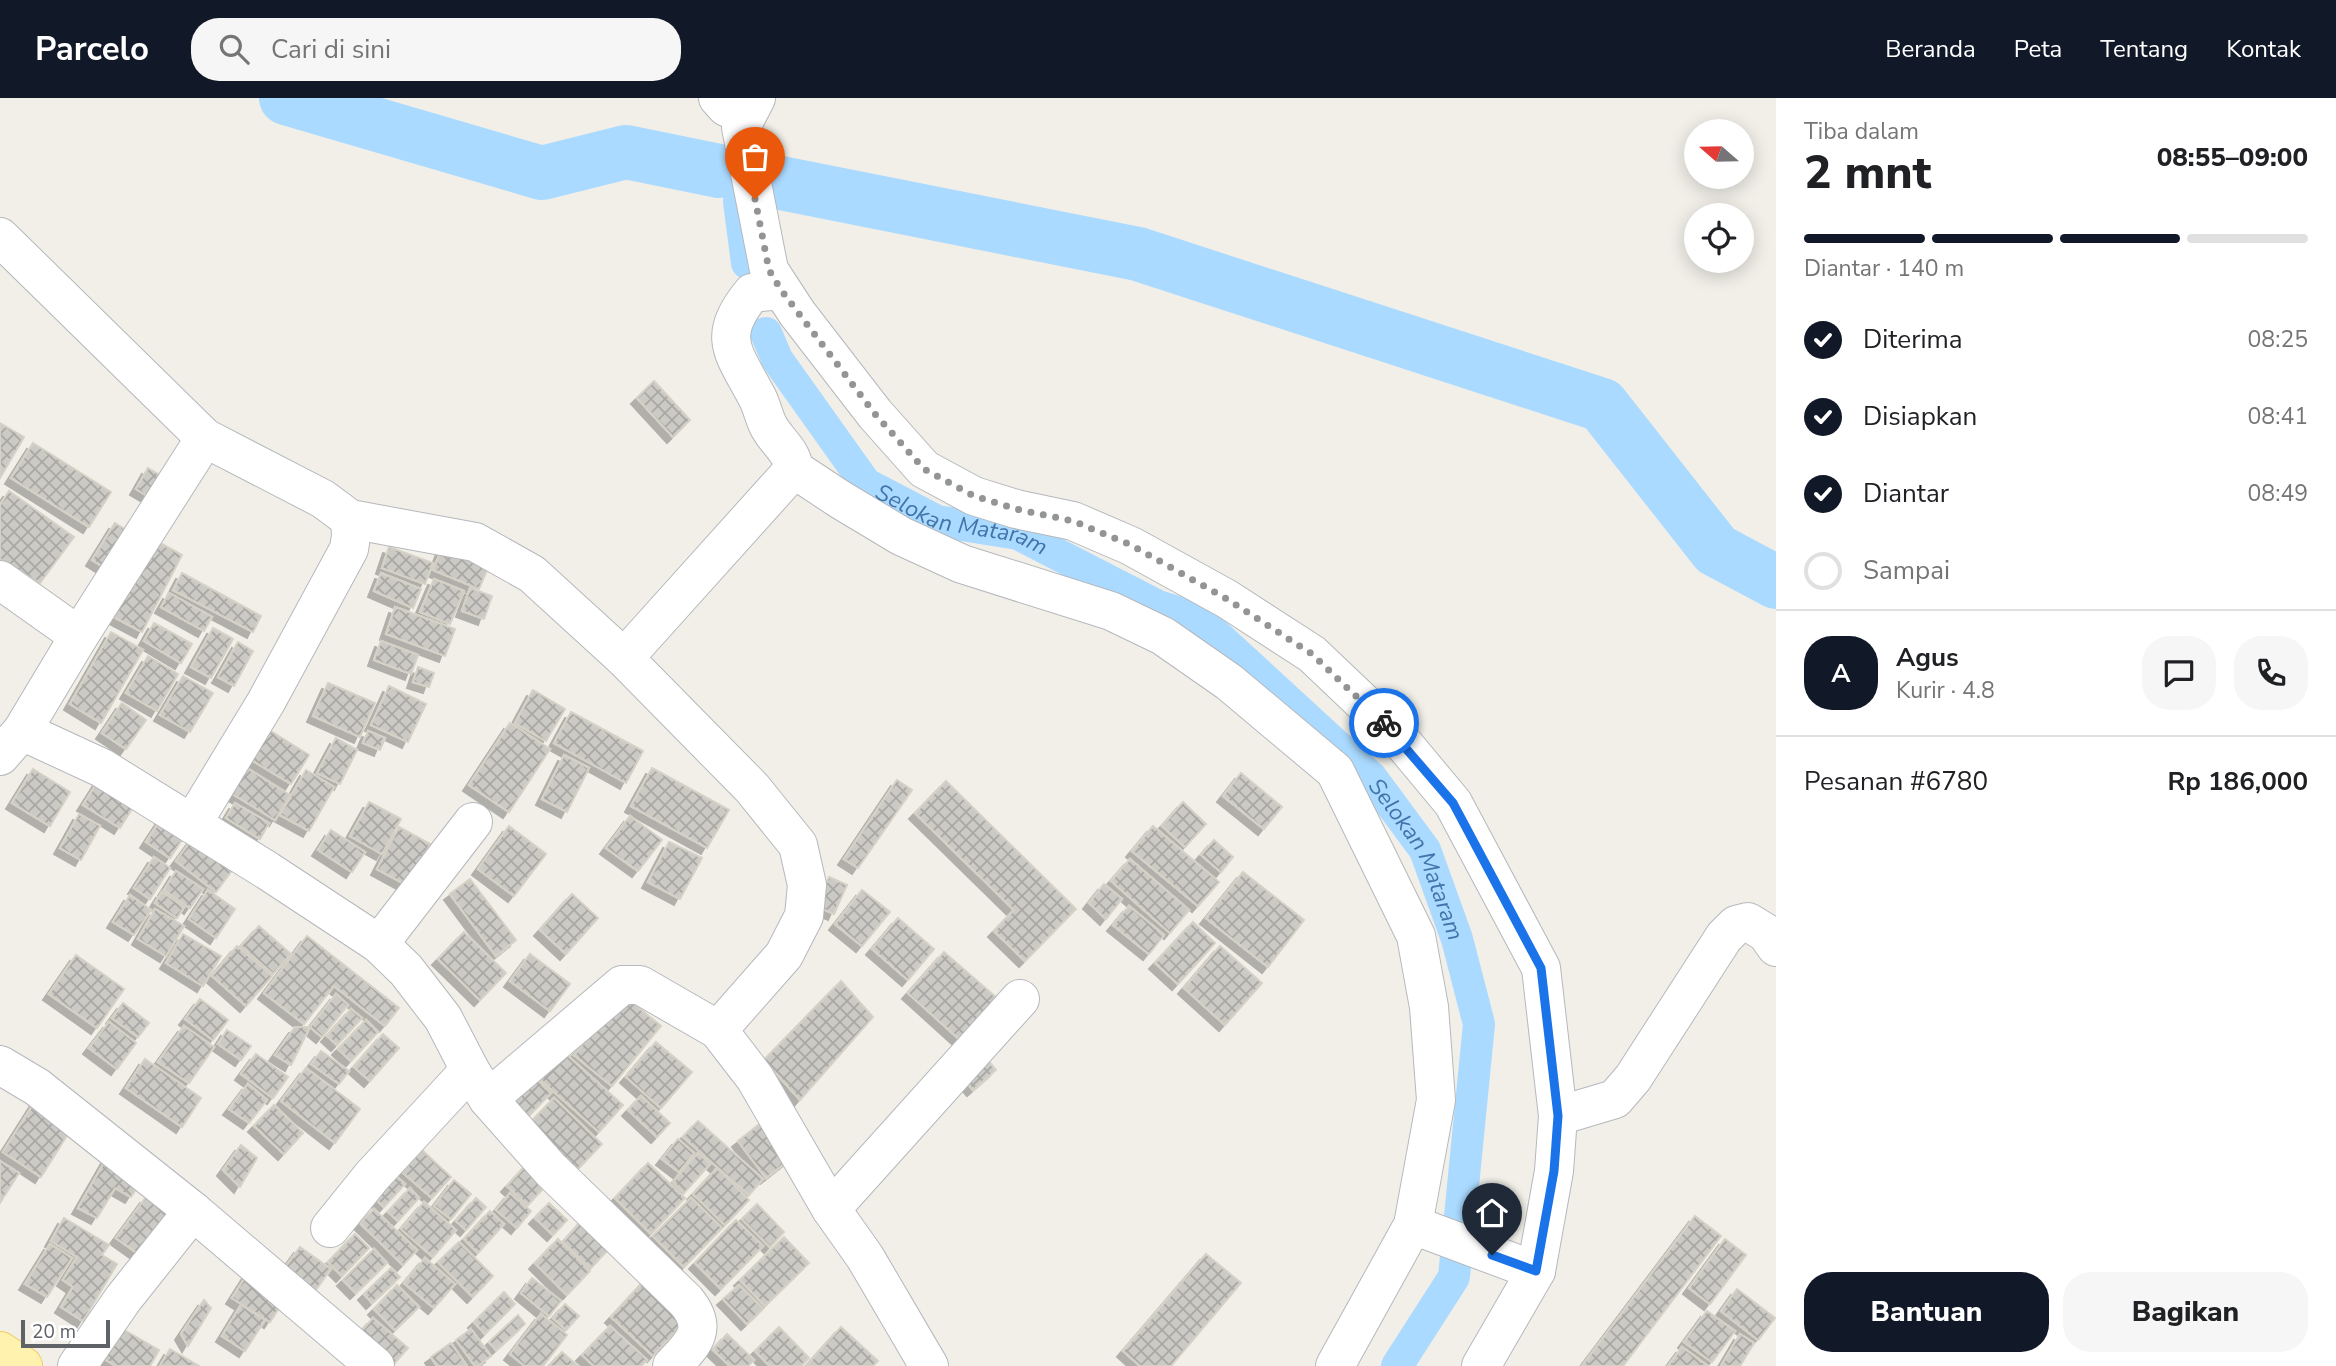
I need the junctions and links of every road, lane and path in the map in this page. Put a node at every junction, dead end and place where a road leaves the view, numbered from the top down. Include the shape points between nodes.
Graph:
1 (740, 110) edge
2 (0, 237) edge
3 (775, 280) junction
4 (205, 438) junction
5 (794, 468) junction
6 (350, 519) junction
7 (0, 580) edge
8 (79, 636) junction
9 (624, 658) junction
10 (11, 743) edge
11 (473, 822) dead end
12 (192, 824) junction
13 (379, 944) junction
14 (1776, 947) edge
15 (1020, 999) dead end
16 (718, 1030) junction
17 (0, 1065) edge
18 (479, 1085) junction
19 (1558, 1116) junction
20 (831, 1209) junction
21 (193, 1211) junction
22 (330, 1228) dead end
23 (1428, 1232) junction
24 (1526, 1267) junction
25 (0, 1351) edge
26 (23, 1366) edge
27 (77, 1366) edge
28 (375, 1366) edge
29 (672, 1366) edge
30 (929, 1366) edge
31 (1335, 1366) edge
32 (1481, 1366) edge

1 - 3 street
2 - 4 street
3 - 5 street via 752,293 737,311 731,331 733,353 769,427 792,456
3 - 19 street via 875,414 924,469 974,496 1073,521 1131,545 1312,654 1393,731 1453,803 1541,968
4 - 6 street via 323,499
4 - 8 street
5 - 9 street
5 - 23 street via 901,536 962,564 1111,611 1163,636 1229,681 1335,771 1416,936 1429,1007 1436,1100
6 - 9 street via 475,542 532,574
6 - 12 street via 349,549 266,702
7 - 8 street
8 - 10 street
9 - 16 street via 752,788 798,845 807,885 804,916 784,955
10 - 12 street via 102,768
11 - 13 street
12 - 13 street
13 - 18 street via 443,1018
14 - 19 street via 1766,933 1748,922 1736,925 1615,1099
15 - 20 street
16 - 18 street via 640,985 622,985
16 - 20 street via 755,1078
17 - 21 street via 37,1087
18 - 22 street via 372,1176
18 - 29 street via 551,1170 697,1314 698,1329 690,1348
19 - 24 street via 1554,1171
20 - 30 street
21 - 27 street
21 - 28 street
23 - 24 street
23 - 31 street
24 - 32 street
25 - 26 main road

